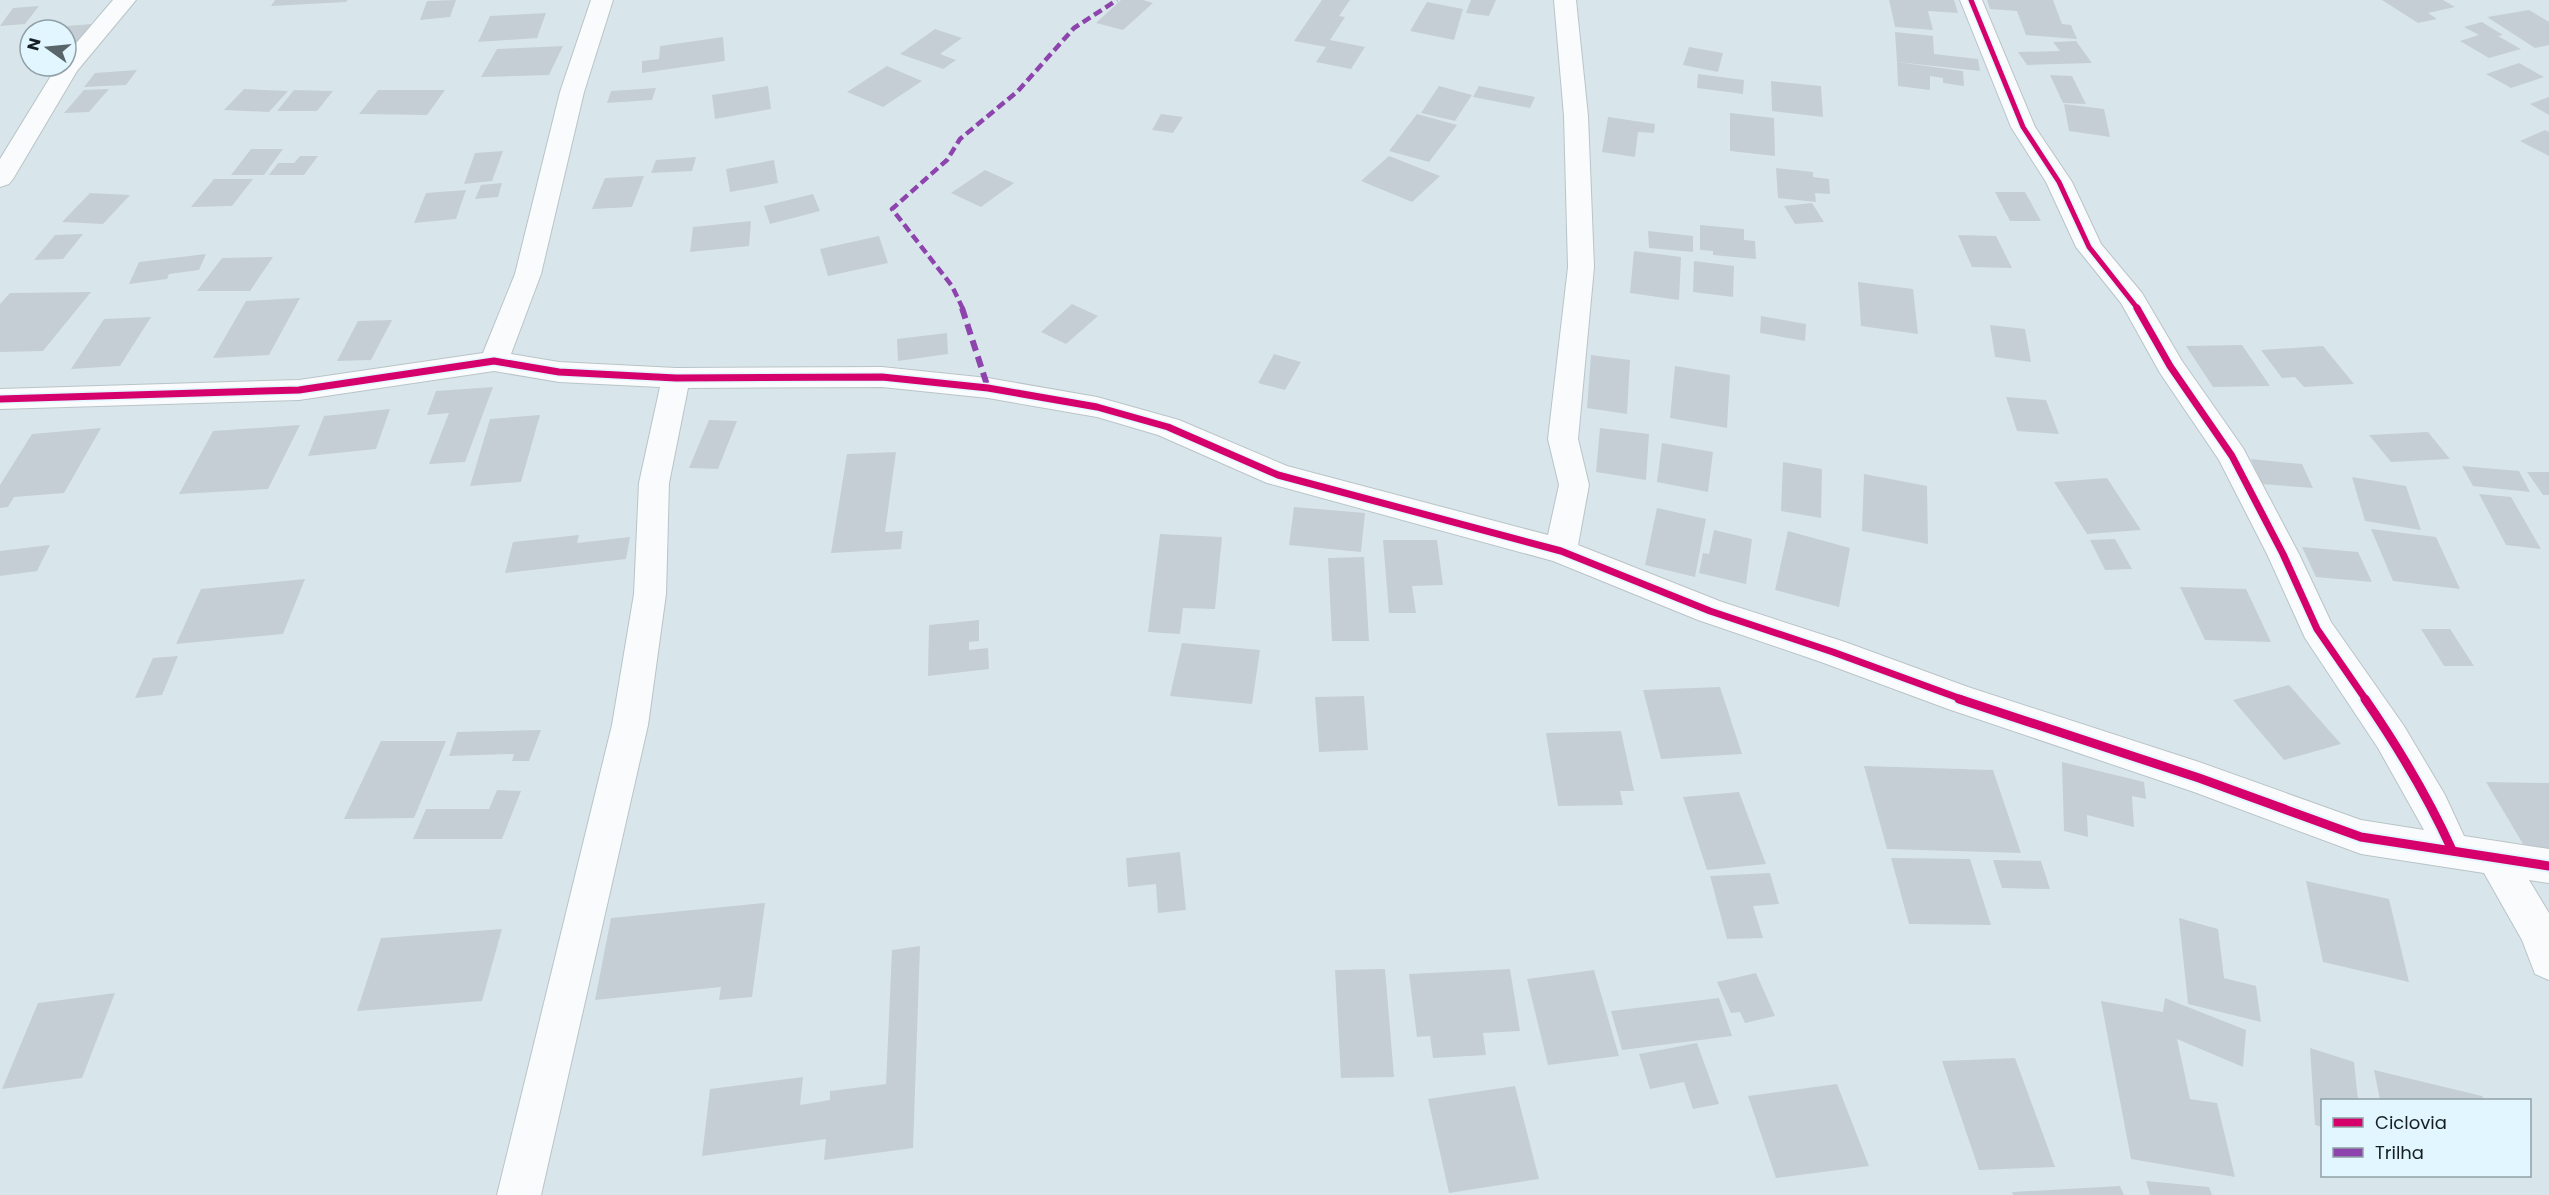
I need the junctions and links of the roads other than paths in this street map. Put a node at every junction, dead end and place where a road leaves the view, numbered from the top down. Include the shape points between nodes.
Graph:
1 (125, 0) edge
2 (602, 0) edge
3 (1565, 0) edge
4 (1971, 0) edge
5 (0, 179) edge
6 (494, 361) junction
7 (676, 378) junction
8 (0, 399) edge
9 (1561, 551) junction
10 (2452, 850) junction
11 (2495, 857) junction
12 (2549, 866) edge
13 (2549, 961) edge
14 (519, 1195) edge

1 - 5 street via 67,68
2 - 6 street via 572,92 528,274
3 - 9 street via 1576,116 1581,267 1563,439 1574,485
4 - 10 street via 2023,127 2059,182 2089,247 2132,299 2170,366 2232,456 2317,629 2391,737 2432,806
6 - 7 street via 558,372
6 - 8 street via 299,390
7 - 9 street via 882,377 988,388 1097,407 1168,427 1278,475
7 - 14 street via 654,483 650,594 630,725
9 - 10 street via 1710,611 2361,837
10 - 11 street
11 - 12 street
11 - 13 street via 2540,934

